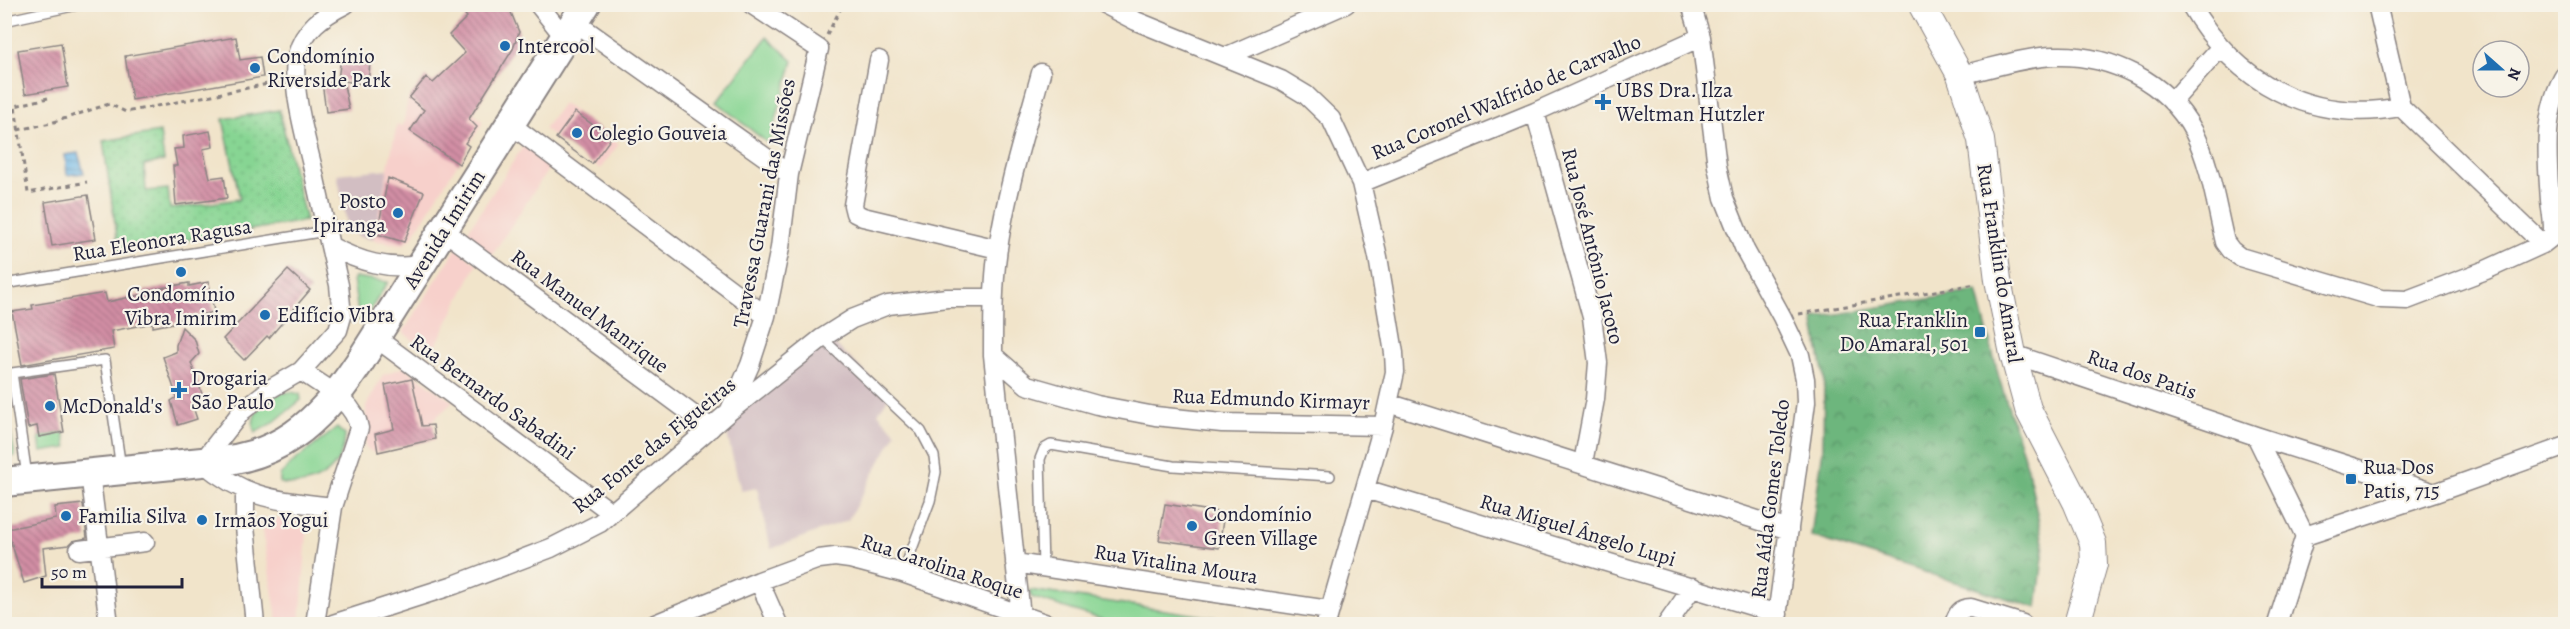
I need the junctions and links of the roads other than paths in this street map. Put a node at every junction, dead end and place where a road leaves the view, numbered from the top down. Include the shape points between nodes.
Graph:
1 (82, 4) edge
2 (346, 4) edge
3 (538, 4) edge
4 (751, 4) edge
5 (1103, 4) edge
6 (1346, 4) edge
7 (1691, 4) edge
8 (1921, 4) edge
9 (2190, 4) edge
10 (2377, 4) edge
11 (4, 21) edge
12 (575, 21) edge
13 (1701, 37) junction
14 (2220, 48) junction
15 (1225, 57) junction
16 (879, 60) dead end
17 (1041, 73) dead end
18 (2565, 74) edge
19 (1960, 75) junction
20 (2172, 102) junction
21 (2402, 107) junction
22 (1535, 112) junction
23 (510, 124) junction
24 (789, 174) junction
25 (1361, 183) junction
26 (443, 230) junction
27 (328, 238) junction
28 (2543, 244) junction
29 (998, 249) junction
30 (422, 265) junction
31 (4, 284) edge
32 (993, 298) junction
33 (766, 316) junction
34 (375, 338) junction
35 (822, 338) junction
36 (2013, 354) junction
37 (993, 355) junction
38 (301, 371) junction
39 (338, 397) junction
40 (1389, 403) junction
41 (730, 411) junction
42 (1383, 426) junction
43 (711, 428) junction
44 (2256, 436) junction
45 (2565, 446) edge
46 (202, 462) junction
47 (1583, 463) junction
48 (121, 470) junction
49 (90, 473) junction
50 (1330, 476) dead end
51 (16, 481) edge
52 (1365, 489) junction
53 (245, 491) junction
54 (2435, 493) junction
55 (333, 507) junction
56 (612, 513) junction
57 (1789, 530) junction
58 (2305, 536) junction
59 (145, 542) dead end
60 (99, 548) junction
61 (79, 550) dead end
62 (1015, 563) junction
63 (1044, 567) junction
64 (903, 573) junction
65 (759, 581) junction
66 (1693, 587) junction
67 (1021, 616) junction
68 (1328, 617) edge
69 (1777, 619) edge
70 (109, 624) edge
71 (255, 624) edge
72 (315, 624) edge
73 (333, 624) edge
74 (655, 624) edge
75 (778, 624) edge
76 (1047, 624) edge
77 (1666, 624) edge
78 (1954, 624) edge
79 (2023, 624) edge
80 (2078, 624) edge
81 (2277, 624) edge

1 - 11 lane
2 - 27 street via 310,28 297,58 299,105
3 - 12 street
4 - 24 street, Travessa Guarani das Missões via 819,49
5 - 15 street
6 - 15 street
7 - 13 street, Rua Aída Gomes Toledo
8 - 19 street, Rua Franklin do Amaral
9 - 14 street
10 - 21 street
12 - 23 main road, Avenida Imirim
12 - 24 street
13 - 22 street, Rua Coronel Walfrido de Carvalho
13 - 57 street, Rua Aída Gomes Toledo via 1724,198 1745,250 1800,355 1805,379 1806,402
14 - 20 street
14 - 21 street via 2261,83 2286,96 2338,109 2372,112
15 - 25 street via 1306,95 1331,119
16 - 29 street via 855,213
17 - 29 street
18 - 28 street via 2549,115 2547,158 2553,233
19 - 20 street via 2051,56 2079,56 2106,61 2131,72 2158,88
19 - 36 street, Rua Franklin do Amaral via 1981,140 1998,280
20 - 28 street via 2194,132 2206,162 2225,242 2240,256 2393,301 2407,300 2476,274
21 - 28 street
22 - 25 street, Rua Coronel Walfrido de Carvalho
22 - 47 street, Rua José Antônio Jacoto via 1592,317 1598,363
23 - 26 main road, Avenida Imirim
23 - 33 street
24 - 33 street, Travessa Guarani das Missões
25 - 40 street via 1394,353
26 - 30 main road, Avenida Imirim
26 - 43 street, Rua Manuel Manrique
27 - 30 street via 361,262
27 - 31 lane, Rua Eleonora Ragusa
27 - 38 street via 342,302 341,323
29 - 32 street
30 - 34 main road, Avenida Imirim
32 - 35 street, Rua Fonte das Figueiras via 947,298 888,306 852,319
32 - 37 street
33 - 41 street, Travessa Guarani das Missões
34 - 39 main road, Avenida Imirim
34 - 56 street, Rua Bernardo Sabadini
35 - 41 street, Rua Fonte das Figueiras
35 - 64 lane via 921,430 933,456 936,472 930,501
36 - 44 street, Rua dos Patis
36 - 80 street, Rua Franklin do Amaral via 2028,409 2093,543 2094,564
37 - 42 street, Rua Edmundo Kirmayr via 1027,385 1155,416 1222,423
37 - 62 street
38 - 39 street
38 - 46 street via 242,411
39 - 46 main road, Avenida Imirim via 292,437 240,459
39 - 55 street via 354,412 359,428
40 - 42 street
40 - 47 street
41 - 43 street, Rua Fonte das Figueiras
42 - 52 street
43 - 56 street, Rua Fonte das Figueiras
44 - 54 street, Rua dos Patis
44 - 58 street
45 - 54 street
46 - 48 main road, Avenida Imirim
46 - 53 street
47 - 57 street
48 - 49 main road, Avenida Imirim
48 - 51 lane via 105,360 12,373
49 - 51 main road, Avenida Imirim
49 - 60 street
50 - 63 lane via 1173,466 1051,446 1044,449 1040,459
52 - 66 street, Rua Miguel Ângelo Lupi
52 - 68 street
53 - 55 street via 279,501
53 - 71 street
54 - 58 street
55 - 72 street
56 - 73 street, Rua Fonte das Figueiras via 578,536 551,548 454,585
57 - 69 street, Rua Aída Gomes Toledo
58 - 81 street
59 - 60 street
60 - 61 street
60 - 70 street
62 - 63 street, Rua Vitalina Moura
62 - 67 street
63 - 68 street, Rua Vitalina Moura
64 - 65 street, Rua Carolina Roque via 835,557
64 - 67 street, Rua Carolina Roque
65 - 74 street, Rua Carolina Roque
65 - 75 street
66 - 69 street, Rua Miguel Ângelo Lupi
66 - 77 street
67 - 76 street, Rua Carolina Roque
78 - 79 street via 1964,608

